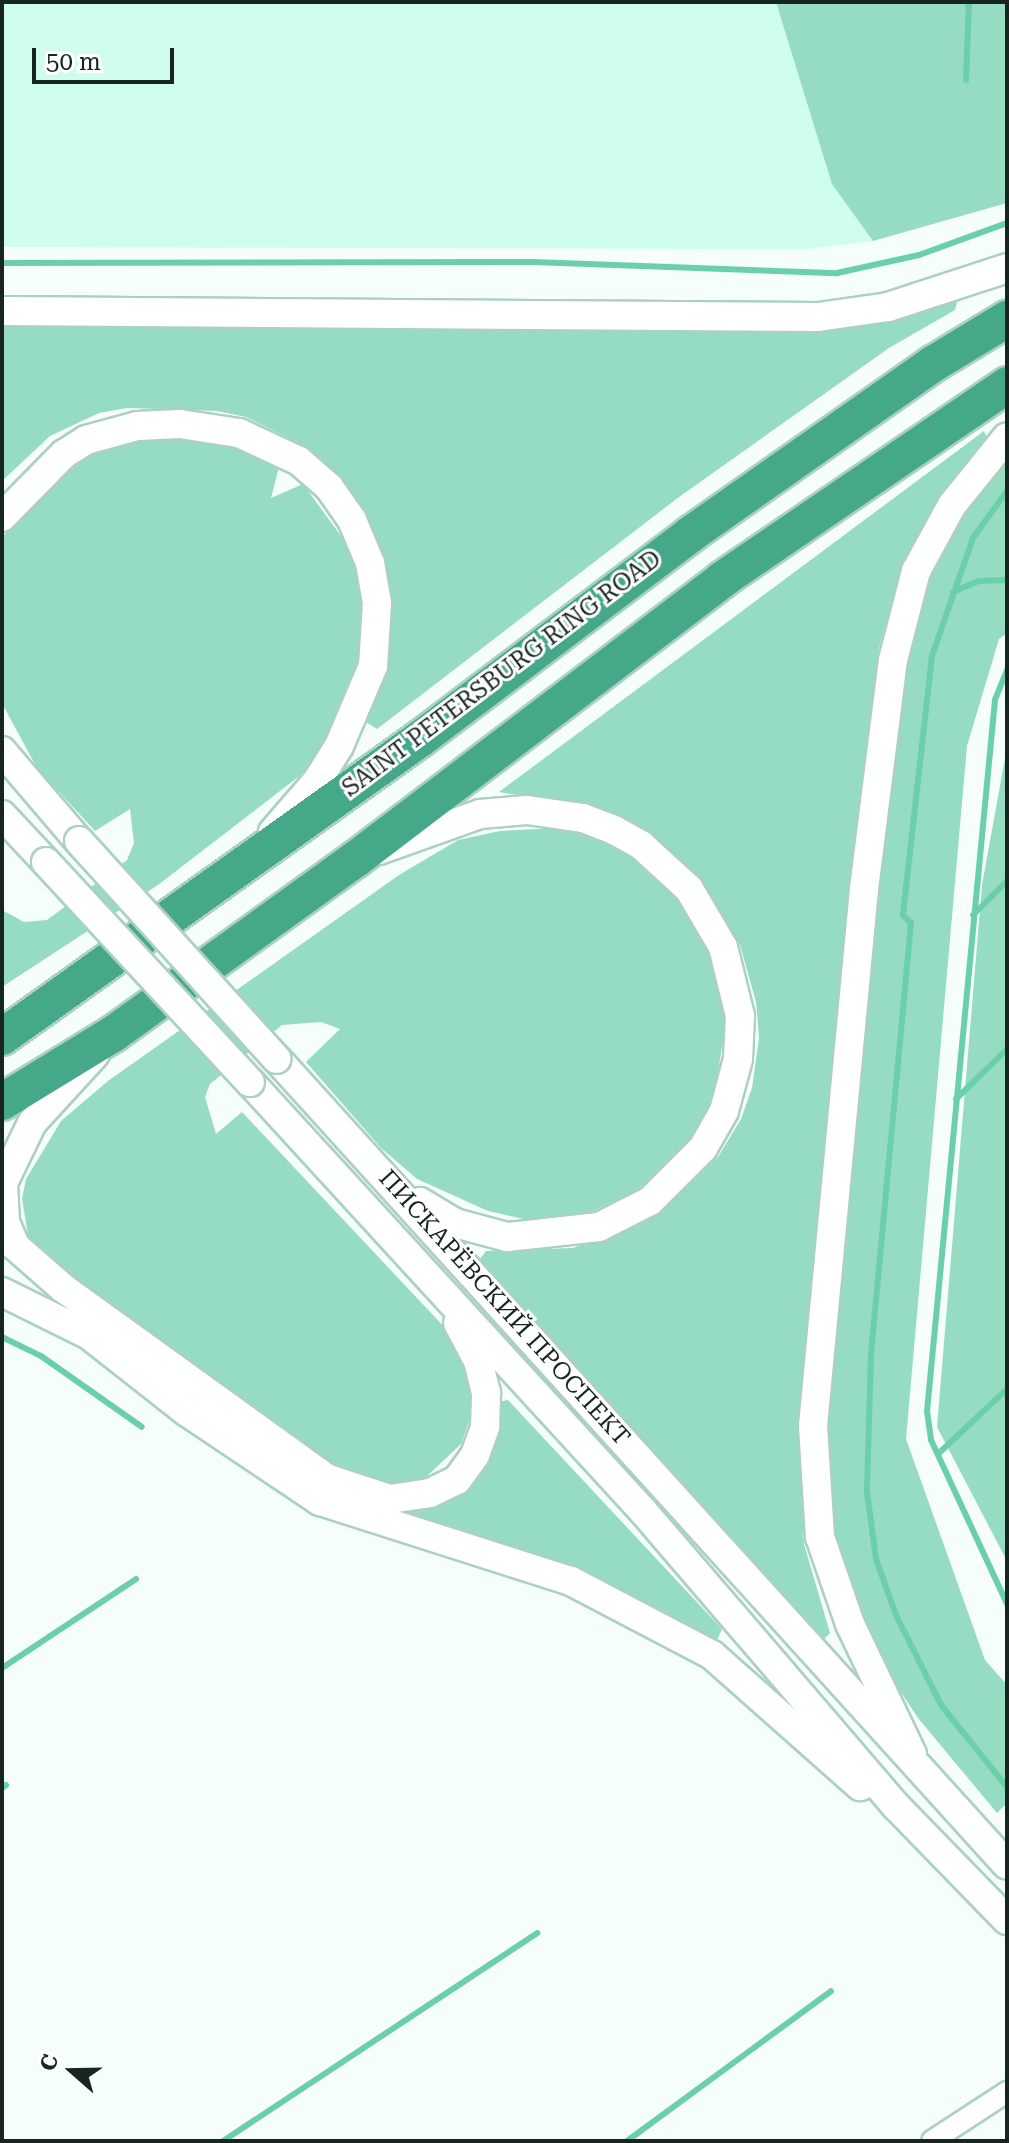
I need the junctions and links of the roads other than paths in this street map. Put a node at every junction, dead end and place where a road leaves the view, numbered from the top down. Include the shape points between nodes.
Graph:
1 (1007, 268) edge
2 (2, 311) edge
3 (1007, 319) edge
4 (1007, 385) edge
5 (1007, 437) edge
6 (2, 517) edge
7 (2, 738) edge
8 (2, 751) edge
9 (23, 774) junction
10 (2, 815) edge
11 (253, 855) junction
12 (356, 859) junction
13 (5, 1034) edge
14 (113, 1034) junction
15 (2, 1102) edge
16 (367, 1157) junction
17 (439, 1286) junction
18 (2, 1292) edge
19 (912, 1754) junction
20 (896, 1806) junction
21 (1007, 1865) edge
22 (1007, 1920) edge
23 (1007, 2092) edge
24 (932, 2141) edge

1 - 2 main road via 888,307 818,317
3 - 11 highway, SAINT PETERSBURG RING ROAD via 933,364 691,534 420,739
4 - 12 highway via 723,579
5 - 19 main road via 952,505 916,571 893,660 864,889 813,1426 820,1537 850,1624
6 - 11 main road via 42,472 86,440 137,426 180,424 258,439 299,461 340,501 370,563 377,603 373,666 339,746 318,780
7 - 9 main road
8 - 9 main road, ПИСКАРЁВСКИЙ ПРОСПЕКТ
9 - 16 main road, ПИСКАРЁВСКИЙ ПРОСПЕКТ, bridge
10 - 17 main road, ПИСКАРЁВСКИЙ ПРОСПЕКТ, bridge
11 - 13 highway, SAINT PETERSBURG RING ROAD
12 - 14 highway
12 - 16 main road via 480,814 527,810 583,818 614,830 641,845 689,889 713,926 738,1003 741,1038 734,1084 703,1148 650,1201 599,1227 507,1237 455,1223 415,1199
14 - 15 highway
14 - 17 main road via 32,1123 3,1183 5,1222 15,1246 63,1288 326,1478 390,1499 430,1493 457,1480 485,1427 486,1393 478,1361
16 - 19 main road, ПИСКАРЁВСКИЙ ПРОСПЕКТ
17 - 20 main road, ПИСКАРЁВСКИЙ ПРОСПЕКТ via 643,1511
18 - 20 main road via 89,1335 187,1412 320,1501 571,1581 712,1655 851,1781
19 - 21 main road, ПИСКАРЁВСКИЙ ПРОСПЕКТ
20 - 22 main road, ПИСКАРЁВСКИЙ ПРОСПЕКТ
23 - 24 street

